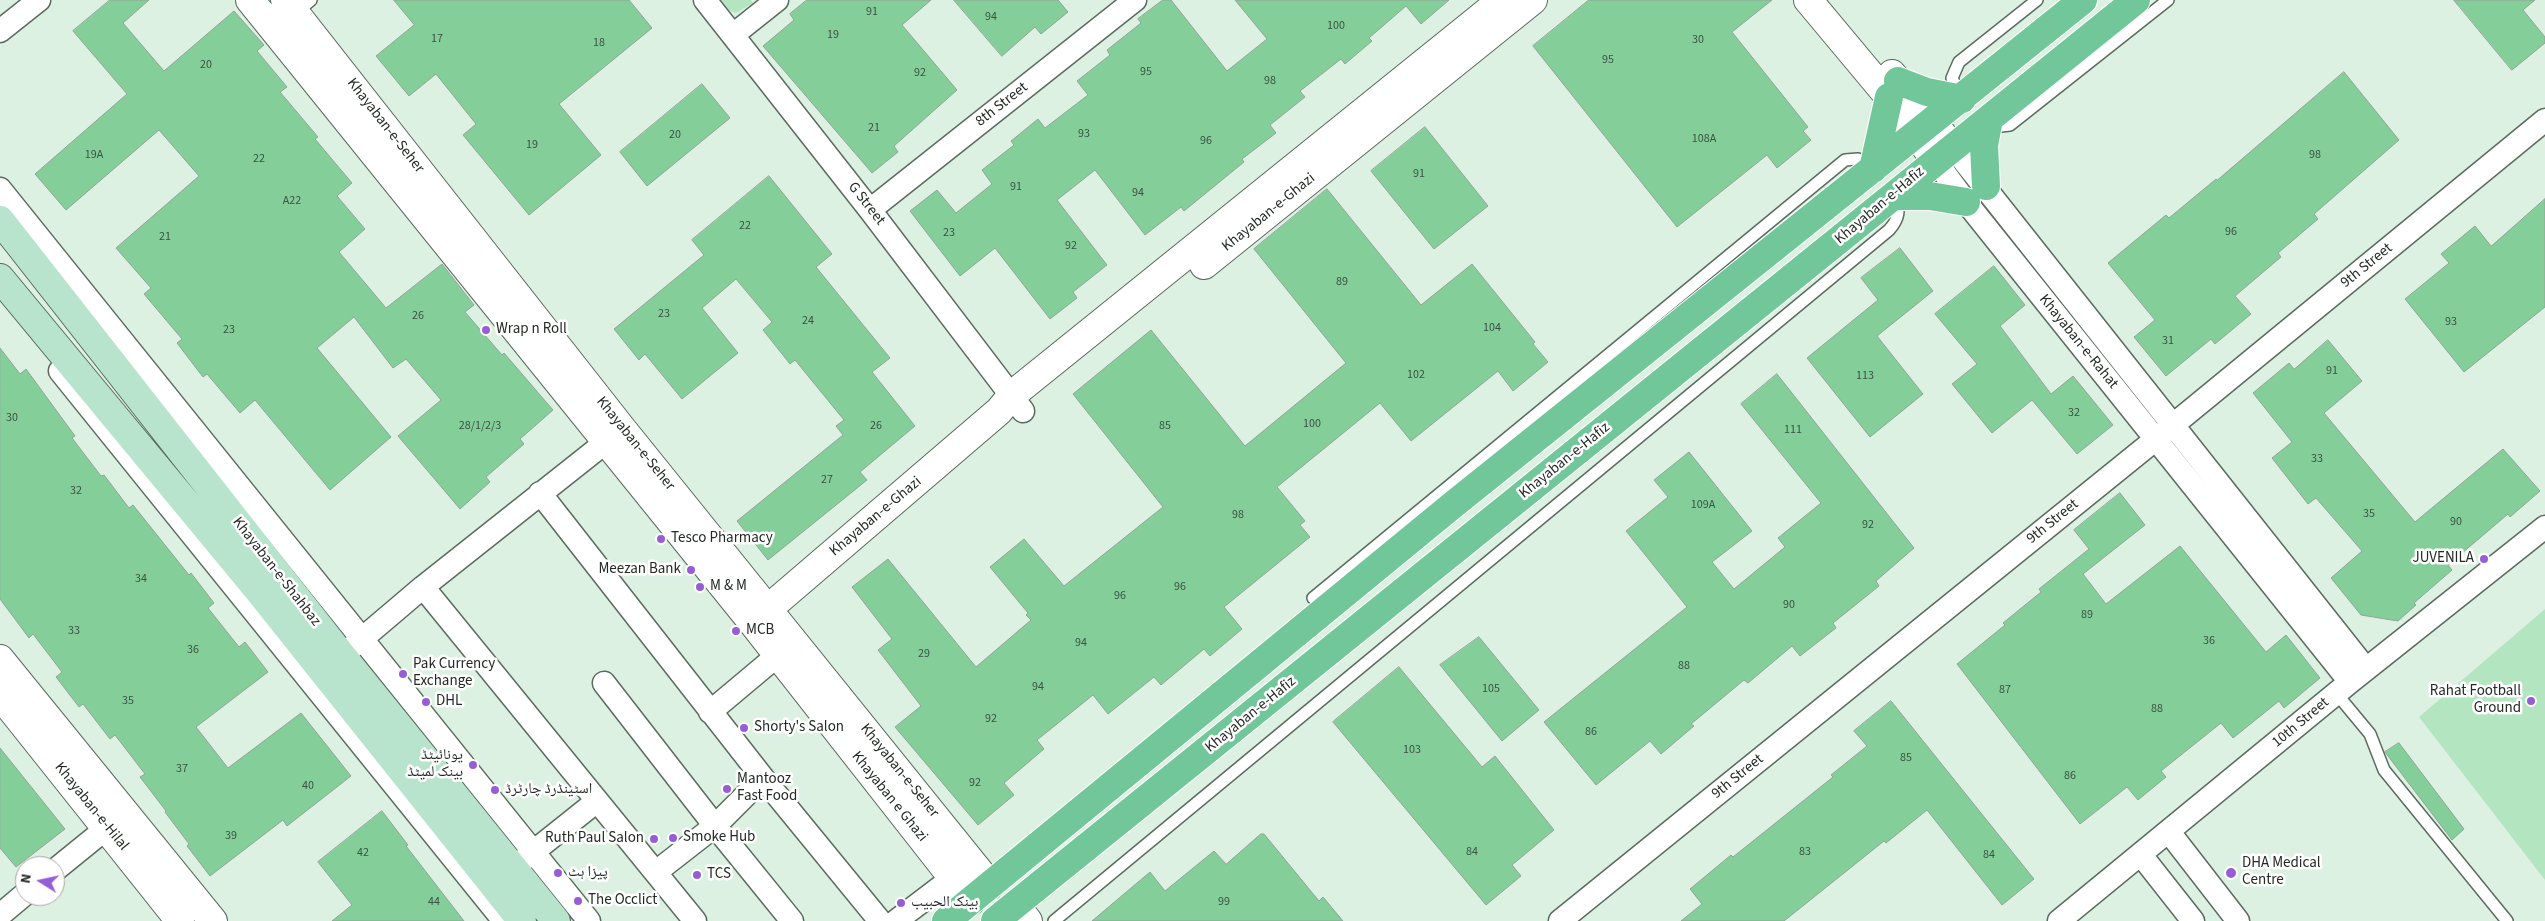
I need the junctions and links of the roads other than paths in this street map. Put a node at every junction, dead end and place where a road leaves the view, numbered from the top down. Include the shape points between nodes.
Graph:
1 (39, 0) edge
2 (250, 0) edge
3 (705, 0) edge
4 (776, 0) edge
5 (1135, 0) edge
6 (1502, 0) edge
7 (1533, 0) edge
8 (1808, 0) edge
9 (1830, 0) edge
10 (2036, 0) edge
11 (2083, 0) edge
12 (2136, 0) edge
13 (2168, 0) edge
14 (297, 4) edge
15 (0, 31) edge
16 (733, 35) junction
17 (1893, 89) junction
18 (1962, 99) junction
19 (1989, 119) junction
20 (2545, 120) edge
21 (1924, 129) junction
22 (1944, 153) junction
23 (1873, 169) junction
24 (0, 189) edge
25 (1976, 194) junction
26 (1894, 196) junction
27 (870, 210) junction
28 (0, 220) edge
29 (0, 278) edge
30 (0, 298) edge
31 (1011, 406) junction
32 (2174, 424) junction
33 (2156, 439) junction
34 (606, 442) junction
35 (540, 493) junction
36 (1454, 504) junction
37 (2545, 527) edge
38 (1476, 532) junction
39 (268, 582) junction
40 (423, 587) junction
41 (1313, 598) dead end
42 (761, 615) junction
43 (351, 648) junction
44 (778, 656) junction
45 (0, 659) edge
46 (2351, 681) junction
47 (604, 683) dead end
48 (0, 695) edge
49 (710, 712) junction
50 (763, 778) junction
51 (597, 801) junction
52 (715, 826) junction
53 (108, 827) junction
54 (2170, 832) junction
55 (534, 851) junction
56 (2141, 855) junction
57 (65, 862) edge
58 (512, 868) junction
59 (963, 870) junction
60 (656, 872) junction
61 (981, 893) junction
62 (15, 902) edge
63 (0, 915) edge
64 (1013, 916) edge
65 (195, 918) edge
66 (504, 921) edge
67 (522, 921) edge
68 (556, 921) edge
69 (590, 921) edge
70 (696, 921) edge
71 (792, 921) edge
72 (880, 921) edge
73 (896, 921) edge
74 (946, 921) edge
75 (1054, 921) edge
76 (1560, 921) edge
77 (2059, 921) edge
78 (2193, 921) edge
79 (2238, 921) edge
80 (2507, 921) edge

1 - 15 street
2 - 34 street, Khayaban-e-Seher
3 - 16 street, G Street
4 - 16 street
5 - 27 street, 8th Street
6 - 31 street, Khayaban-e-Ghazi
7 - 31 street, Khayaban-e-Ghazi
8 - 17 street, Khayaban-e-Rahat
9 - 17 street, Khayaban-e-Rahat
10 - 18 lane via 1959,62 1952,78
11 - 18 main road
12 - 19 main road, Khayaban-e-Hafiz
13 - 19 lane via 2010,125 2001,126
14 - 42 street, Khayaban-e-Seher
16 - 27 street, G Street
17 - 18 main road
17 - 21 street, Khayaban-e-Rahat
17 - 23 main road
18 - 21 main road
19 - 22 main road, Khayaban-e-Hafiz
19 - 25 main road
20 - 32 street, 9th Street
21 - 22 street, Khayaban-e-Rahat
21 - 23 main road
22 - 25 street, Khayaban-e-Rahat
22 - 26 main road, Khayaban-e-Hafiz
23 - 36 main road
23 - 41 lane via 1858,159 1845,160
24 - 43 street
25 - 26 main road
25 - 32 street, Khayaban-e-Rahat
25 - 33 street, Khayaban-e-Rahat
26 - 38 main road, Khayaban-e-Hafiz
26 - 75 lane via 1898,214 1890,230
27 - 31 street, G Street
28 - 39 main road, Khayaban-e-Shahbaz
29 - 39 main road, Khayaban-e-Shahbaz
30 - 66 street
31 - 42 street, Khayaban-e-Ghazi
32 - 33 street, 9th Street
32 - 46 street, Khayaban-e-Rahat
33 - 46 street, Khayaban-e-Rahat
33 - 76 street, 9th Street
34 - 35 street
34 - 42 street, Khayaban-e-Seher
35 - 40 street
35 - 49 street
36 - 38 main road
36 - 61 main road
37 - 46 street, 10th Street
38 - 64 main road, Khayaban-e-Hafiz
39 - 43 main road, Khayaban-e-Shahbaz
39 - 67 main road, Khayaban-e-Shahbaz
40 - 43 street
40 - 51 street
42 - 44 street, Khayaban e Ghazi
42 - 59 street, Khayaban-e-Seher
43 - 55 street
43 - 58 main road, Khayaban-e-Shahbaz
44 - 49 street
44 - 59 street, Khayaban e Ghazi
45 - 65 street
46 - 54 street, 10th Street
46 - 80 lane via 2384,770
47 - 52 street
48 - 53 street, Khayaban-e-Hilal
49 - 50 street
50 - 52 street
50 - 72 street
51 - 55 street
51 - 60 street
52 - 60 street
52 - 71 street
53 - 57 street
53 - 65 street, Khayaban-e-Hilal
54 - 56 street, 10th Street
54 - 79 street
55 - 58 street
55 - 69 street
56 - 77 street, 10th Street
56 - 78 street
58 - 68 main road, Khayaban-e-Shahbaz
59 - 61 street, Khayaban e Ghazi
59 - 73 street
60 - 70 street
61 - 74 main road
62 - 63 street

